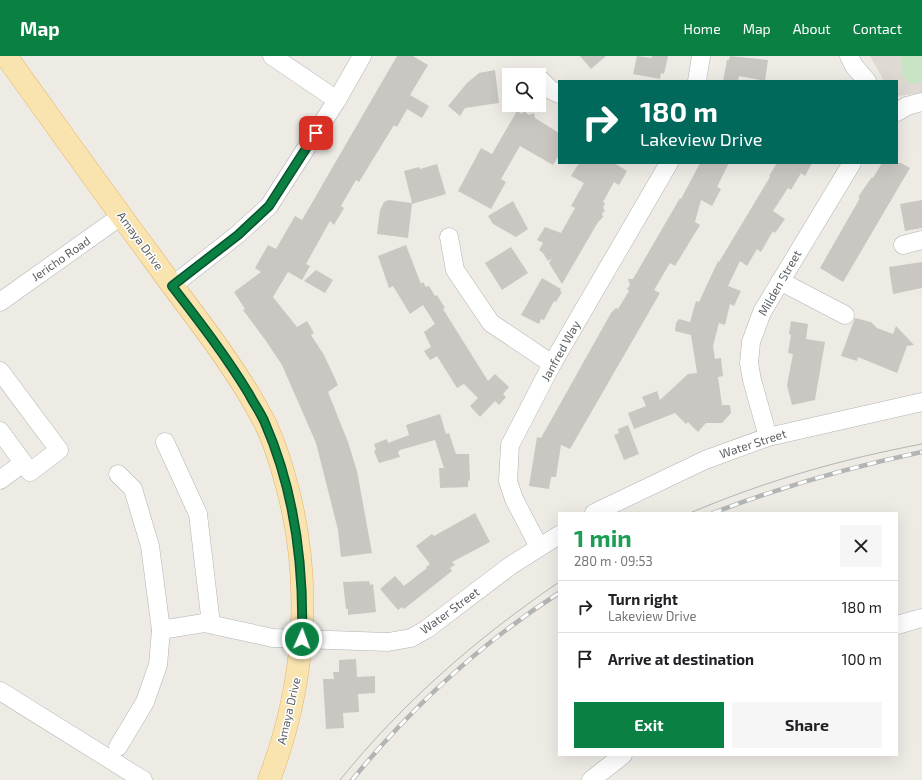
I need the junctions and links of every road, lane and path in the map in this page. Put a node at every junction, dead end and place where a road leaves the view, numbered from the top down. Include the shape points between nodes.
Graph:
1 (6, 56) edge
2 (272, 56) edge
3 (362, 56) edge
4 (701, 56) edge
5 (849, 56) edge
6 (697, 80) edge
7 (866, 80) edge
8 (546, 85) edge
9 (558, 94) edge
10 (337, 100) junction
11 (922, 102) edge
12 (898, 111) edge
13 (668, 164) edge
14 (851, 164) edge
15 (121, 216) junction
16 (449, 237) dead end
17 (922, 240) edge
18 (903, 245) dead end
19 (780, 281) junction
20 (172, 286) junction
21 (0, 302) edge
22 (845, 315) dead end
23 (552, 364) junction
24 (0, 371) edge
25 (922, 402) edge
26 (0, 431) edge
27 (768, 437) junction
28 (165, 442) dead end
29 (23, 463) junction
30 (118, 474) dead end
31 (0, 480) edge
32 (596, 512) edge
33 (558, 536) edge
34 (539, 547) junction
35 (922, 618) edge
36 (211, 624) junction
37 (898, 625) edge
38 (161, 630) junction
39 (302, 639) junction
40 (0, 692) edge
41 (118, 747) dead end
42 (622, 756) edge
43 (143, 780) edge
44 (269, 780) edge
45 (591, 780) edge

1 - 15 main road, Amaya Drive
2 - 10 street
3 - 10 street
4 - 6 street
5 - 7 street
8 - 9 street
10 - 20 street via 269,206 238,235
11 - 12 street
13 - 23 street, Janfred Way
14 - 19 street, Milden Street
15 - 20 main road, Amaya Drive
15 - 21 street, Jericho Road
16 - 23 street via 455,270 491,323
17 - 18 street
19 - 22 street
19 - 27 street, Milden Street via 762,312 751,342 749,363
20 - 39 main road, Amaya Drive via 228,360 264,422 276,452 299,544 303,599
23 - 34 street, Janfred Way via 510,445 508,481 514,499
24 - 29 street via 59,450 30,472
25 - 27 street, Water Street
26 - 29 street
27 - 32 street, Water Street via 705,460
28 - 36 street via 198,514
29 - 31 street
30 - 38 street via 133,489 150,546
33 - 34 street, Water Street
34 - 39 street, Water Street via 428,629 410,638 388,642
35 - 37 street
36 - 38 street, Water Street
36 - 39 street, Water Street via 273,638
38 - 41 street via 158,665 145,702
39 - 44 main road, Amaya Drive via 294,700 287,730
40 - 43 street
42 - 45 street

